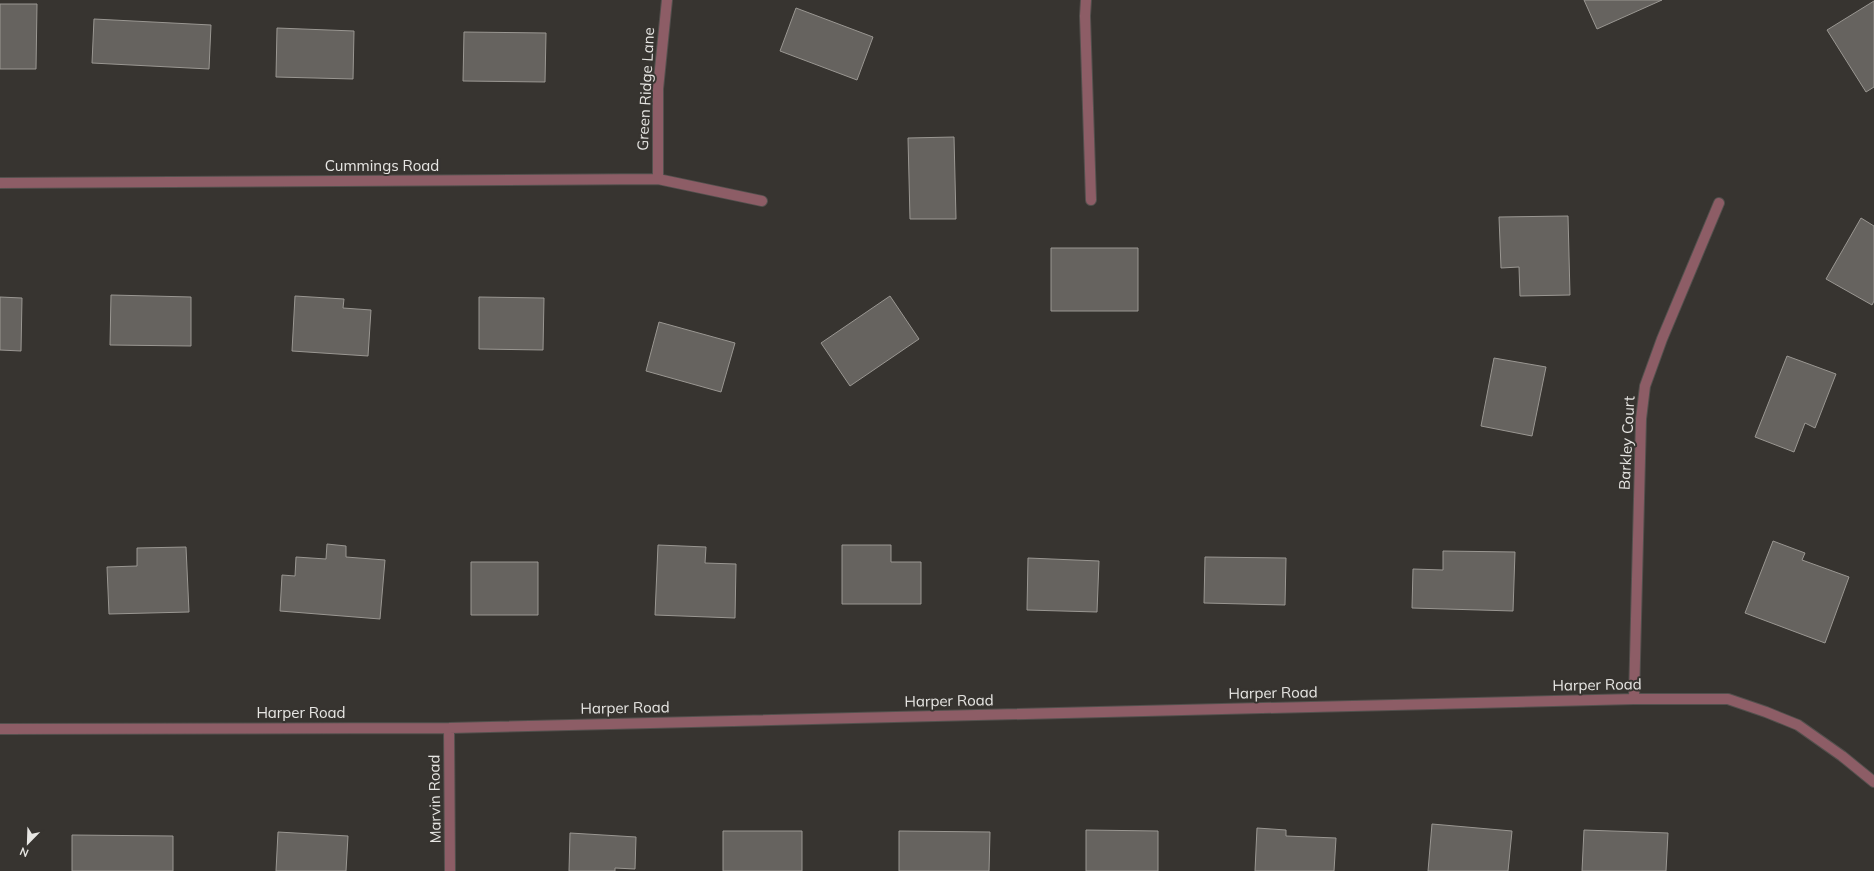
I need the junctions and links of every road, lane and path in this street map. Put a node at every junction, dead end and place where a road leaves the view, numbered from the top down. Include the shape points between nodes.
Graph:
1 (667, 0) edge
2 (1086, 0) edge
3 (658, 179) junction
4 (0, 183) edge
5 (1091, 200) dead end
6 (762, 201) dead end
7 (1720, 203) dead end
8 (1634, 699) junction
9 (449, 728) junction
10 (0, 729) edge
11 (1874, 782) edge
12 (450, 871) edge

1 - 3 street, Green Ridge Lane via 658,89
2 - 5 street
3 - 4 street, Cummings Road
3 - 6 street, Cummings Road
7 - 8 street, Barkley Court via 1662,339 1645,386 1641,419
8 - 9 street, Harper Road
8 - 11 street, Harper Road via 1728,699 1766,712 1798,725
9 - 10 street, Harper Road
9 - 12 street, Marvin Road

